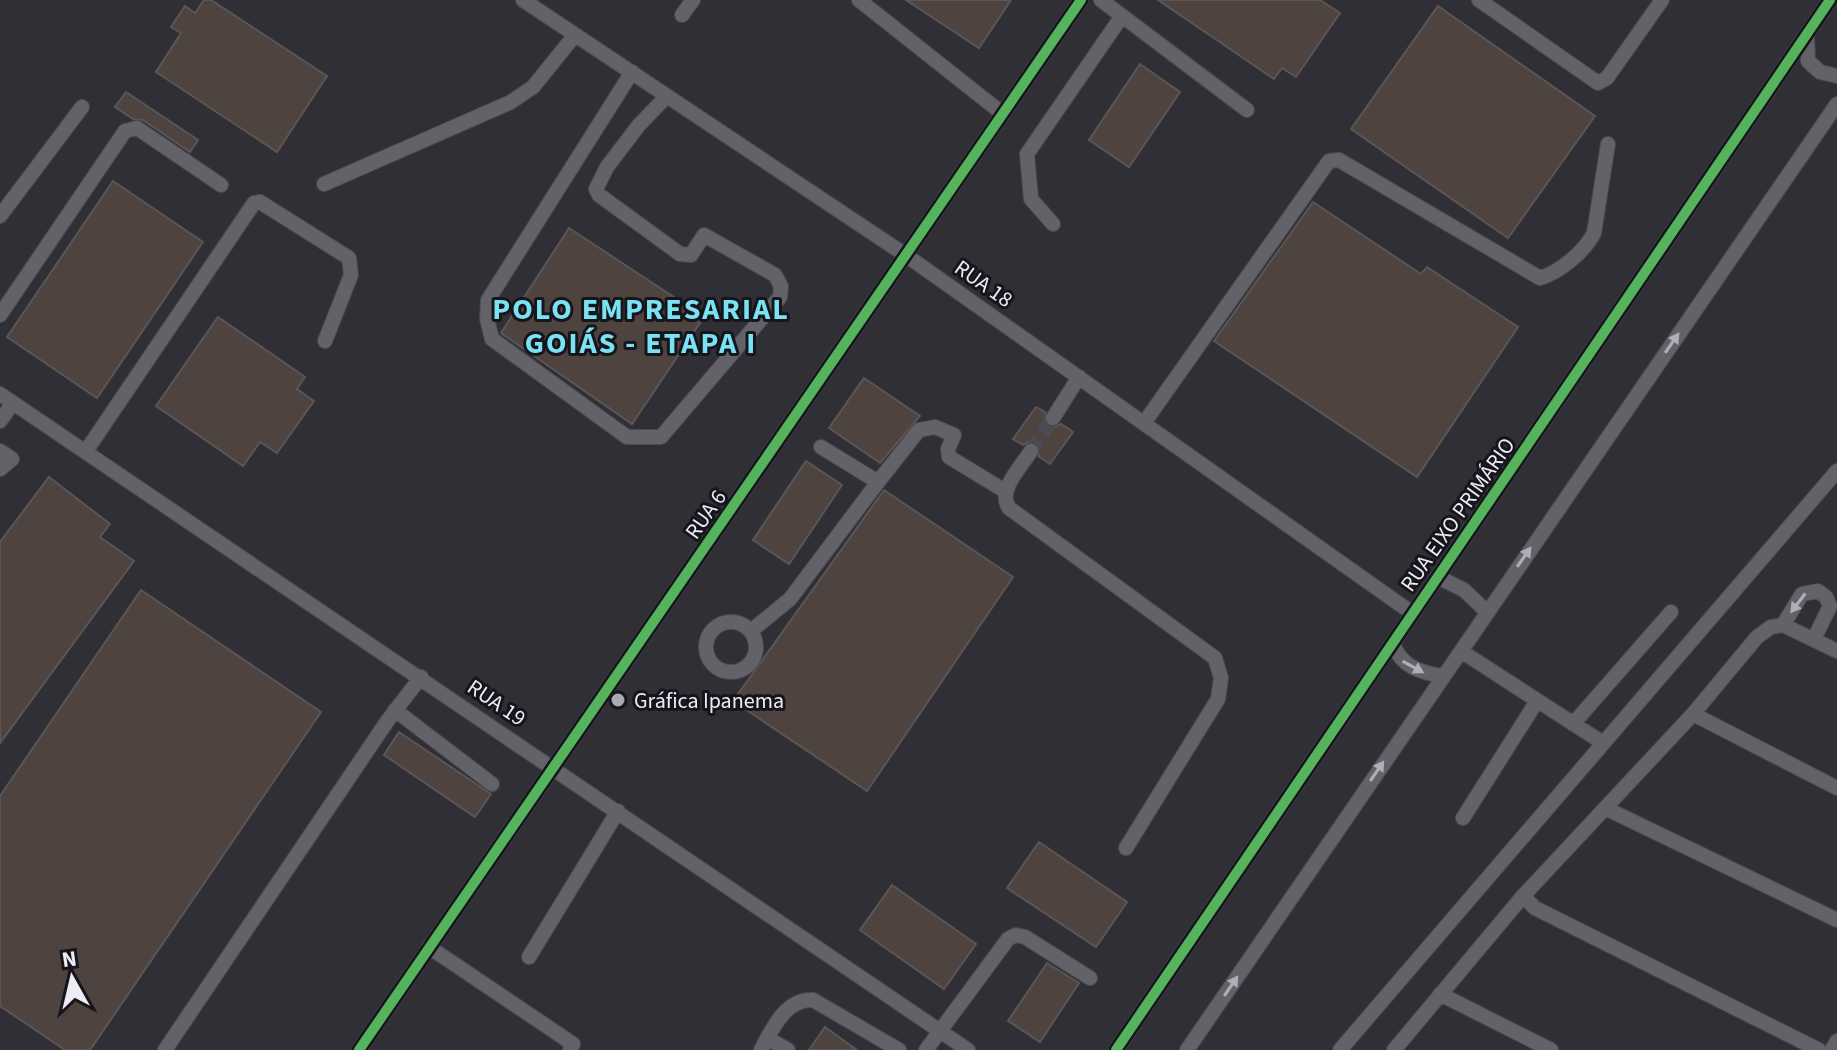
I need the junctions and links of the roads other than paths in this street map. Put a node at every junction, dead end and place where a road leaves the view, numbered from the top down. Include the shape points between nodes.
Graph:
1 (523, 0) edge
2 (693, 0) edge
3 (859, 0) edge
4 (1081, 0) edge
5 (1101, 0) edge
6 (1479, 0) edge
7 (1662, 0) edge
8 (1830, 0) edge
9 (682, 15) dead end
10 (1122, 16) junction
11 (575, 35) junction
12 (1807, 35) junction
13 (632, 72) junction
14 (1837, 76) edge
15 (667, 96) junction
16 (1837, 104) edge
17 (82, 107) dead end
18 (1247, 110) dead end
19 (1003, 114) junction
20 (1608, 144) dead end
21 (324, 184) dead end
22 (221, 185) dead end
23 (0, 216) edge
24 (1053, 224) dead end
25 (907, 256) junction
26 (0, 315) edge
27 (325, 341) dead end
28 (1079, 377) junction
29 (0, 394) edge
30 (13, 403) junction
31 (1053, 418) tunnel mouth
32 (0, 421) edge
33 (1144, 423) junction
34 (821, 447) dead end
35 (0, 451) edge
36 (86, 451) junction
37 (1031, 451) tunnel mouth
38 (0, 469) edge
39 (1837, 471) edge
40 (878, 482) junction
41 (1005, 491) junction
42 (1438, 577) junction
43 (1487, 612) junction
44 (1671, 612) dead end
45 (1412, 613) junction
46 (1783, 625) junction
47 (751, 631) dead end
48 (1814, 639) junction
49 (1393, 645) junction
50 (1461, 651) junction
51 (1837, 651) edge
52 (1442, 676) junction
53 (421, 677) junction
54 (1537, 701) junction
55 (395, 710) junction
56 (1693, 714) junction
57 (1573, 724) junction
58 (1603, 743) junction
59 (555, 767) junction
60 (492, 784) dead end
61 (1837, 788) edge
62 (1605, 808) junction
63 (618, 811) junction
64 (1463, 818) dead end
65 (1126, 848) dead end
66 (1523, 896) junction
67 (1837, 920) edge
68 (429, 947) junction
69 (529, 957) dead end
70 (1090, 978) dead end
71 (1440, 994) junction
72 (939, 1030) junction
73 (1837, 1041) edge
74 (764, 1044) edge
75 (575, 1048) edge
76 (165, 1050) edge
77 (359, 1050) edge
78 (788, 1050) edge
79 (899, 1050) edge
80 (926, 1050) edge
81 (968, 1050) edge
82 (1116, 1050) edge
83 (1187, 1050) edge
84 (1340, 1050) edge
85 (1394, 1050) edge
86 (1551, 1050) edge
87 (1819, 1050) edge
88 (1832, 1050) edge

1 - 11 street, RUA 18
2 - 9 street
3 - 19 street
4 - 19 street, RUA 6
5 - 10 street
6 - 7 street via 1598,83 1607,78
8 - 12 street, RUA EIXO PRIMÁRIO
10 - 18 street
10 - 24 street via 1027,154 1031,199
11 - 13 street, RUA 18
11 - 21 street via 533,87 511,102
12 - 14 street via 1808,61 1820,72
12 - 42 street, RUA EIXO PRIMÁRIO
13 - 15 street, RUA 18
13 - 15 street via 488,300 487,319 492,339 627,437 643,439 661,437 780,297 781,286 775,275 704,235 691,255 680,254 599,195 596,189 607,167
15 - 25 street, RUA 18
43 -> 16 street
17 - 23 street
19 - 25 street, RUA 6
20 - 33 street via 1594,233 1554,274 1540,278 1339,160 1329,161
22 - 26 street via 137,128 125,131
25 - 28 street, RUA 18
25 - 59 street, RUA 6
27 - 36 street via 351,275 349,258 254,203
28 - 31 street
28 - 33 street, RUA 18
29 - 30 street, RUA 19
30 - 32 street
30 - 36 street, RUA 19
33 - 45 street, RUA 18
34 - 40 street
35 - 38 street via 12,459
36 - 53 street, RUA 19
37 - 41 street
39 - 58 street
40 - 41 street via 919,430 935,427 954,435 949,457
40 - 47 street via 790,599
41 - 65 street via 1009,508 1215,658 1221,678 1218,699
42 - 43 street via 1464,590
42 - 45 street, RUA EIXO PRIMÁRIO
43 - 50 street
44 - 57 street
45 - 49 street, RUA EIXO PRIMÁRIO
46 - 48 street
48 -> 46 street via 1830,606 1818,591 1802,594
46 - 56 street via 1761,633
48 - 51 street
49 -> 52 street via 1400,659 1419,672
49 - 82 street, RUA EIXO PRIMÁRIO
50 - 52 street
50 - 54 street
83 -> 52 street
53 - 55 street
53 - 59 street, RUA 19
54 - 57 street
54 - 64 street
55 - 60 street
55 - 76 street
56 - 61 street
56 - 62 street
57 - 58 street
58 - 84 street
59 - 63 street, RUA 19
59 - 68 street, RUA 6
62 - 66 street
62 - 67 street
63 - 69 street
63 - 72 street, RUA 19
66 - 71 street
66 - 87 street via 1535,908
68 - 75 street
68 - 77 street, RUA 6
70 - 72 street via 1016,935
71 - 85 street
71 - 86 street
72 - 80 street
72 - 81 street, RUA 19
73 - 88 street
74 - 78 street
74 - 79 street via 792,1003 813,1000

